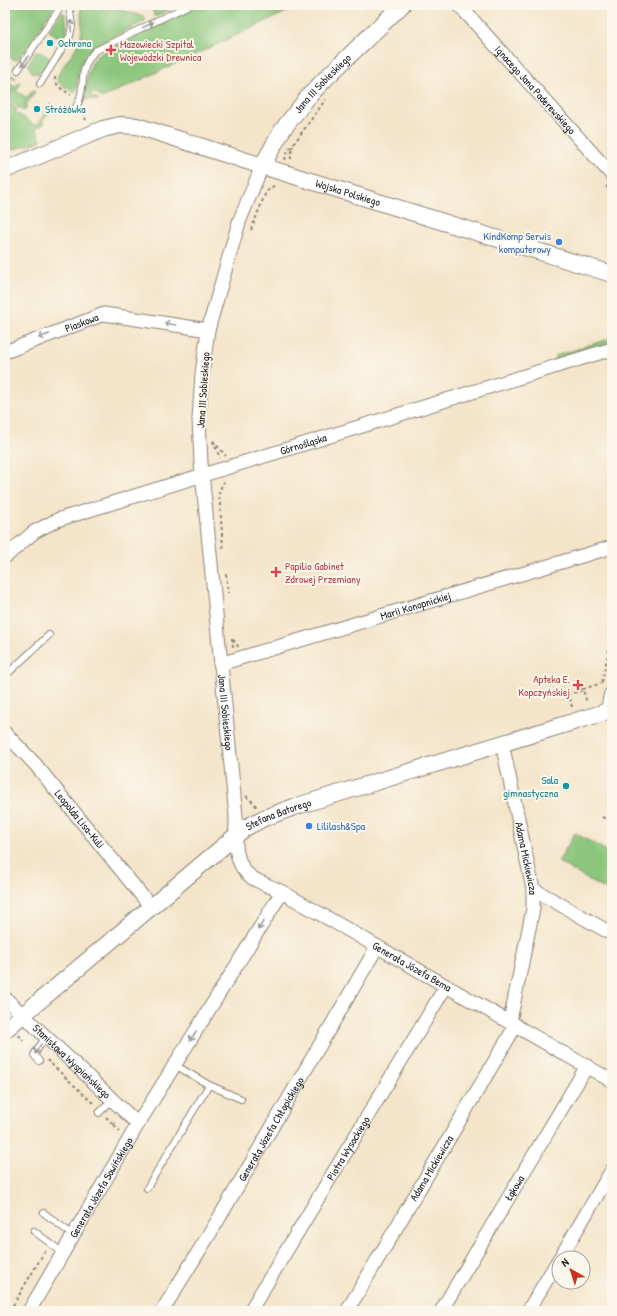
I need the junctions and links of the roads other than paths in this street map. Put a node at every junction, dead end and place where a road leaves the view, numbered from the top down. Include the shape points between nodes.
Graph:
1 (62, 5) edge
2 (69, 5) edge
3 (189, 5) edge
4 (402, 5) edge
5 (459, 5) edge
6 (18, 70) dead end
7 (40, 84) dead end
8 (73, 111) dead end
9 (262, 166) junction
10 (5, 170) edge
11 (612, 175) edge
12 (612, 274) edge
13 (208, 330) junction
14 (612, 349) edge
15 (5, 352) edge
16 (202, 475) junction
17 (612, 547) edge
18 (7, 552) edge
19 (49, 635) dead end
20 (220, 664) junction
21 (5, 676) edge
22 (605, 687) edge
23 (611, 710) edge
24 (5, 733) edge
25 (502, 743) junction
26 (236, 836) junction
27 (533, 889) junction
28 (282, 892) junction
29 (151, 907) junction
30 (612, 934) edge
31 (377, 947) junction
32 (446, 986) junction
33 (5, 998) edge
34 (23, 1015) junction
35 (513, 1023) junction
36 (5, 1030) edge
37 (46, 1036) junction
38 (39, 1061) dead end
39 (175, 1065) junction
40 (587, 1066) junction
41 (612, 1081) edge
42 (209, 1085) junction
43 (241, 1099) dead end
44 (112, 1100) junction
45 (100, 1112) road end
46 (138, 1124) junction
47 (612, 1170) edge
48 (147, 1188) dead end
49 (44, 1213) dead end
50 (34, 1231) dead end
51 (73, 1235) junction
52 (564, 1250) edge
53 (63, 1253) junction
54 (551, 1272) edge
55 (29, 1311) edge
56 (162, 1311) edge
57 (250, 1311) edge
58 (347, 1311) edge
59 (441, 1311) edge
60 (528, 1311) edge

1 -> 6 lane
7 -> 2 lane via 70,36 72,26
8 -> 3 lane via 79,101 84,68 95,51
4 - 9 street, Jana III Sobieskiego via 308,97 283,129
5 - 11 street, Ignacego Jana Paderewskiego
9 - 10 street, Wojska Polskiego via 138,126 120,125 104,129
9 - 12 street, Wojska Polskiego
9 - 13 street, Jana III Sobieskiego via 239,222
13 -> 15 street, Piaskowa via 104,314
13 - 16 street, Jana III Sobieskiego via 199,419
14 - 16 street, Górnośląska
16 - 18 street, Górnośląska via 56,520
16 - 20 street, Jana III Sobieskiego
17 - 20 street, Marii Konopnickiej
19 - 21 lane
20 - 26 street, Jana III Sobieskiego
22 - 23 street
23 - 25 street, Stefana Batorego
24 - 29 street, Leopolda Lisa-Kuli via 35,764
25 - 26 street, Stefana Batorego via 264,818
25 - 27 street, Adama Mickiewicza
26 - 28 street, Generała Józefa Bema via 236,852 244,869 250,876
26 - 29 street, Stefana Batorego
27 - 30 street
27 - 35 street, Adama Mickiewicza via 533,910
28 - 31 street, Generała Józefa Bema
28 -> 39 street, Generała Józefa Sowińskiego
29 - 34 street, Stefana Batorego via 129,930
31 - 32 street, Generała Józefa Bema
31 - 56 street, Generała Józefa Chłopickiego
32 - 35 street, Generała Józefa Bema
32 - 57 street, Piotra Wysockiego
33 - 34 street, Stanisława Wyspiańskiego
34 - 36 street, Stefana Batorego
34 - 37 street, Stanisława Wyspiańskiego
35 - 40 street, Generała Józefa Bema
35 - 58 street, Adama Mickiewicza
37 -> 38 lane via 34,1055
37 - 44 street, Stanisława Wyspiańskiego
39 - 42 lane
39 - 46 street, Generała Józefa Sowińskiego
40 - 41 street, Generała Józefa Bema
40 - 59 street, Łąkowa
42 - 43 lane
42 - 48 lane
44 - 45 lane
44 - 46 street, Stanisława Wyspiańskiego
46 - 51 street, Generała Józefa Sowińskiego
47 - 52 street
49 - 51 lane
50 - 53 lane
51 - 53 street, Generała Józefa Sowińskiego
53 - 55 street, Generała Józefa Sowińskiego
54 - 60 street

